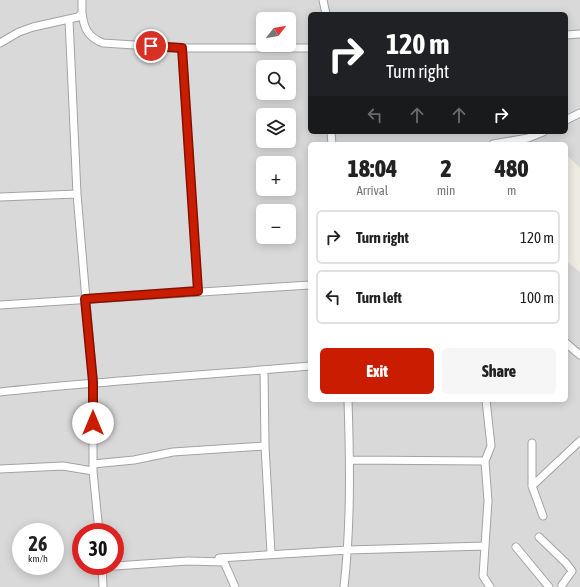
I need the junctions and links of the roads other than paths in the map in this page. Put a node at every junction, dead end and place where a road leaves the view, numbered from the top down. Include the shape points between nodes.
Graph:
1 (82, 0) edge
2 (323, 0) edge
3 (326, 12) edge
4 (82, 13) junction
5 (69, 20) junction
6 (580, 34) edge
7 (568, 35) edge
8 (0, 43) edge
9 (182, 48) junction
10 (308, 48) edge
11 (580, 113) edge
12 (568, 119) edge
13 (538, 134) edge
14 (505, 142) edge
15 (77, 194) junction
16 (0, 197) edge
17 (308, 285) edge
18 (198, 291) junction
19 (85, 299) junction
20 (0, 305) edge
21 (568, 345) edge
22 (580, 355) edge
23 (308, 366) edge
24 (264, 371) junction
25 (93, 382) junction
26 (0, 392) edge
27 (348, 402) edge
28 (486, 402) edge
29 (580, 441) edge
30 (532, 443) dead end
31 (265, 446) junction
32 (350, 460) junction
33 (485, 461) junction
34 (93, 467) junction
35 (0, 469) edge
36 (532, 486) junction
37 (543, 516) dead end
38 (98, 523) edge
39 (539, 538) dead end
40 (485, 546) junction
41 (516, 547) dead end
42 (348, 550) junction
43 (271, 554) junction
44 (224, 562) junction
45 (124, 565) edge
46 (102, 575) edge
47 (563, 586) edge
48 (103, 587) edge
49 (235, 587) edge
50 (344, 587) edge
51 (490, 587) edge
52 (549, 587) edge
53 (554, 587) edge

1 - 4 street
2 - 3 street
4 - 5 street
4 - 9 street via 88,34 103,43
5 - 8 street via 33,27
5 - 15 street
6 - 7 street
9 - 10 street
9 - 18 street
11 - 12 street
13 - 14 street
15 - 16 street
15 - 19 street
17 - 18 street
18 - 19 street
19 - 20 street
19 - 25 street
21 - 22 street
23 - 24 street
24 - 25 street
24 - 31 street
25 - 26 street
25 - 34 street
27 - 32 street
28 - 33 street via 490,446
29 - 36 street
30 - 36 street
31 - 34 street via 174,452
31 - 43 street
32 - 33 street
32 - 42 street
33 - 40 street via 488,502
34 - 35 street
34 - 38 street
36 - 37 street
39 - 47 street via 572,571
40 - 42 street
40 - 51 street via 483,576
41 - 52 street
42 - 43 street
42 - 50 street
43 - 44 street via 219,558
44 - 45 street via 188,561
44 - 49 street
46 - 48 street
47 - 53 street

